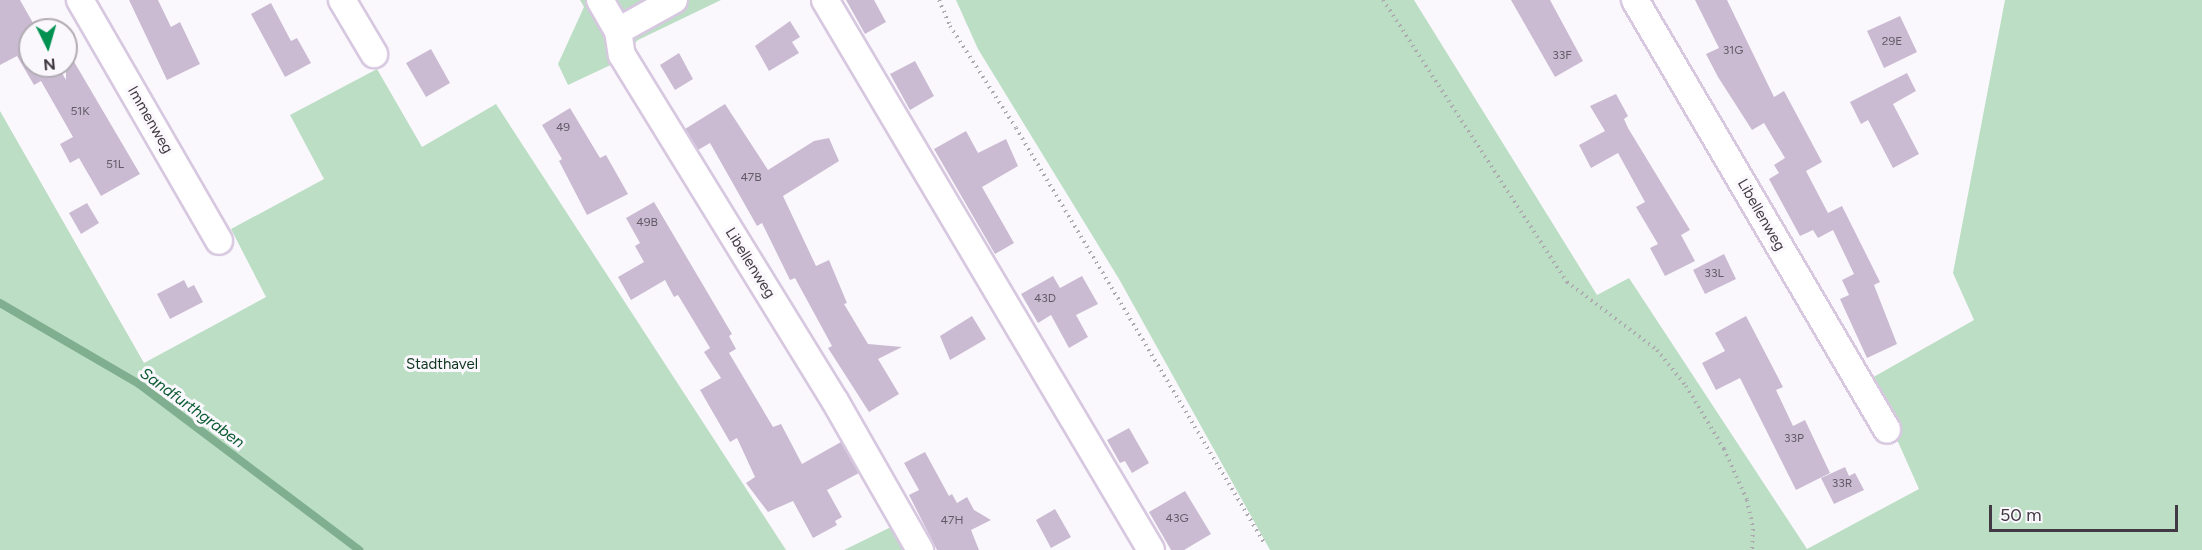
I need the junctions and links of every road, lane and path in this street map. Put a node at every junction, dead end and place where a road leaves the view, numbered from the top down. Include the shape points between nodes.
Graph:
1 (80, 0) edge
2 (342, 0) edge
3 (600, 0) edge
4 (674, 0) edge
5 (825, 0) edge
6 (939, 0) edge
7 (1383, 0) edge
8 (1635, 0) edge
9 (618, 31) junction
10 (374, 54) dead end
11 (219, 241) dead end
12 (1887, 429) dead end
13 (1264, 542) dead end
14 (920, 550) edge
15 (1151, 550) edge
16 (1752, 550) edge

1 - 11 street, Immenweg
2 - 10 street
3 - 9 street
4 - 9 street
5 - 15 street
6 - 13 path via 950,26 1016,128
7 - 16 path via 1567,282 1657,350 1686,386 1724,449 1747,500 1753,529
8 - 12 street, Libellenweg
9 - 14 street, Libellenweg via 622,55 835,401

